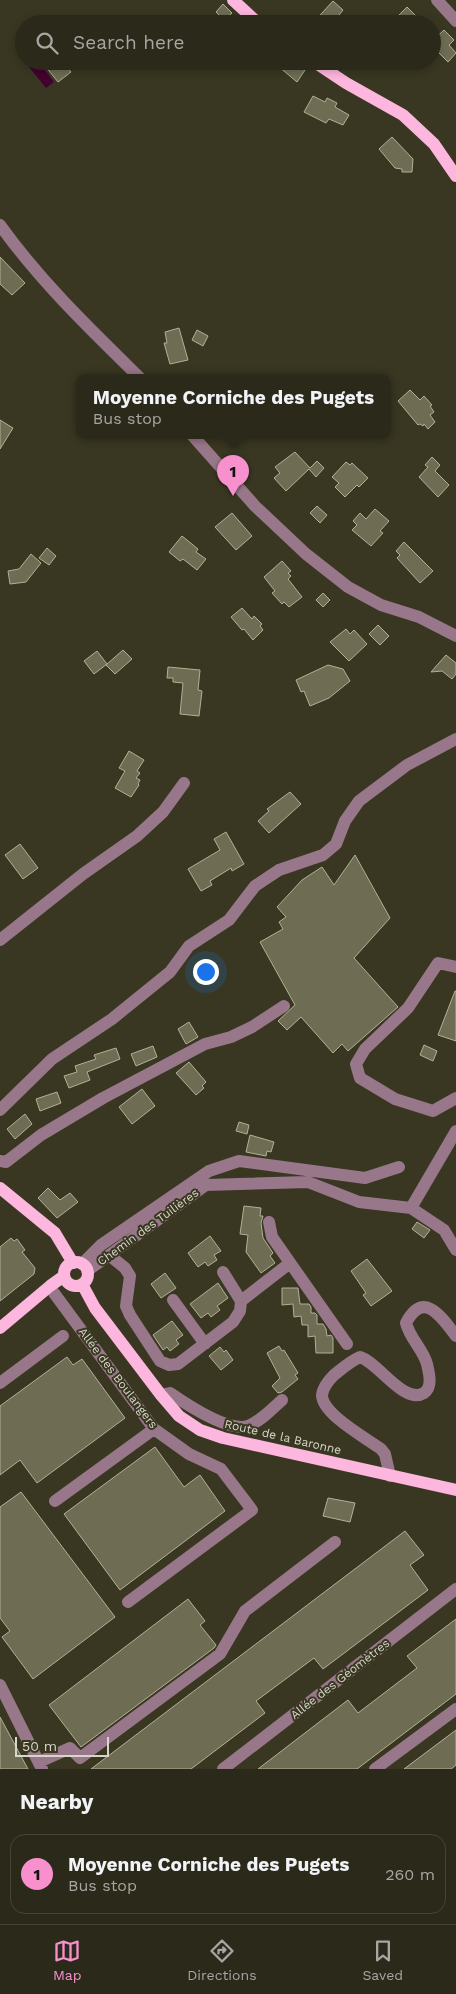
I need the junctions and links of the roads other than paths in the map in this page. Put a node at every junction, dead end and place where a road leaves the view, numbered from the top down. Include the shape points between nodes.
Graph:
1 (234, 0) edge
2 (436, 0) edge
3 (250, 15) edge
4 (456, 21) edge
5 (328, 70) edge
6 (456, 176) edge
7 (0, 225) edge
8 (136, 374) edge
9 (196, 439) edge
10 (456, 636) edge
11 (456, 739) edge
12 (184, 783) dead end
13 (0, 940) edge
14 (456, 967) edge
15 (284, 1006) dead end
16 (456, 1098) edge
17 (0, 1110) edge
18 (456, 1131) edge
19 (0, 1161) edge
20 (399, 1167) dead end
21 (0, 1188) edge
22 (411, 1208) junction
23 (269, 1222) dead end
24 (456, 1250) edge
25 (109, 1255) junction
26 (290, 1263) junction
27 (81, 1266) junction
28 (223, 1272) dead end
29 (72, 1282) junction
30 (54, 1293) junction
31 (173, 1300) dead end
32 (241, 1301) junction
33 (19, 1313) junction
34 (0, 1328) edge
35 (63, 1336) dead end
36 (456, 1336) edge
37 (205, 1344) junction
38 (347, 1344) dead end
39 (0, 1383) edge
40 (160, 1396) junction
41 (282, 1400) dead end
42 (154, 1429) junction
43 (390, 1476) junction
44 (456, 1490) edge
45 (54, 1501) dead end
46 (335, 1542) dead end
47 (456, 1589) edge
48 (128, 1602) dead end
49 (0, 1685) edge
50 (456, 1709) edge
51 (41, 1766) edge
52 (223, 1769) edge
53 (375, 1769) edge

1 - 3 main road
2 - 4 street
5 - 6 main road via 408,118 434,144
7 - 8 street via 57,296
9 - 10 street via 260,512 348,587 381,605 420,617
11 - 17 street via 406,765 359,801 345,821 336,844 323,855 279,870 255,886 229,920 189,946 170,972 112,1019 52,1059
12 - 13 street via 163,812 136,836
14 - 16 street via 438,963 408,1008 365,1049 356,1064 360,1078 395,1099 432,1110
15 - 19 street via 245,1030 206,1044 102,1098 41,1135 6,1162
18 - 22 street
20 - 27 street via 365,1178 238,1161 209,1171 102,1245
21 - 27 main road via 50,1229
22 - 24 street, Chemin des Tuilières via 444,1230
22 - 25 street, Chemin des Tuilières via 359,1202 308,1182 206,1184
23 - 26 street via 272,1237
25 - 27 street, Chemin des Tuilières
25 - 37 street via 130,1276 126,1306 160,1361 178,1364
26 - 32 street
26 - 38 street
27 - 29 main road via 87,1279
27 - 29 main road via 66,1268
28 - 32 street
29 - 30 main road
29 - 33 main road via 50,1286
29 - 40 main road, Route de la Baronne
30 - 33 main road
30 - 42 street, Allée des Boulangers
31 - 37 street
32 - 37 street via 240,1312 234,1322
33 - 34 main road
35 - 39 street
36 - 43 street via 439,1313 428,1308 411,1314 406,1324 408,1332 427,1362 430,1380 429,1389 422,1394 402,1391 369,1360 360,1358 349,1362 328,1381 322,1394 325,1404 331,1413 381,1449
40 - 41 street via 170,1392 190,1407 224,1423 245,1427 259,1421
40 - 43 main road, Route de la Baronne via 179,1416 200,1430 223,1438
42 - 45 street
42 - 48 street, Allée des Boulangers via 189,1454 221,1469 252,1510
43 - 44 main road, Route de la Baronne
46 - 51 street via 245,1612 220,1654 205,1666 80,1758 70,1748
47 - 52 street, Allée des Géomètres
49 - 51 street
50 - 53 street

